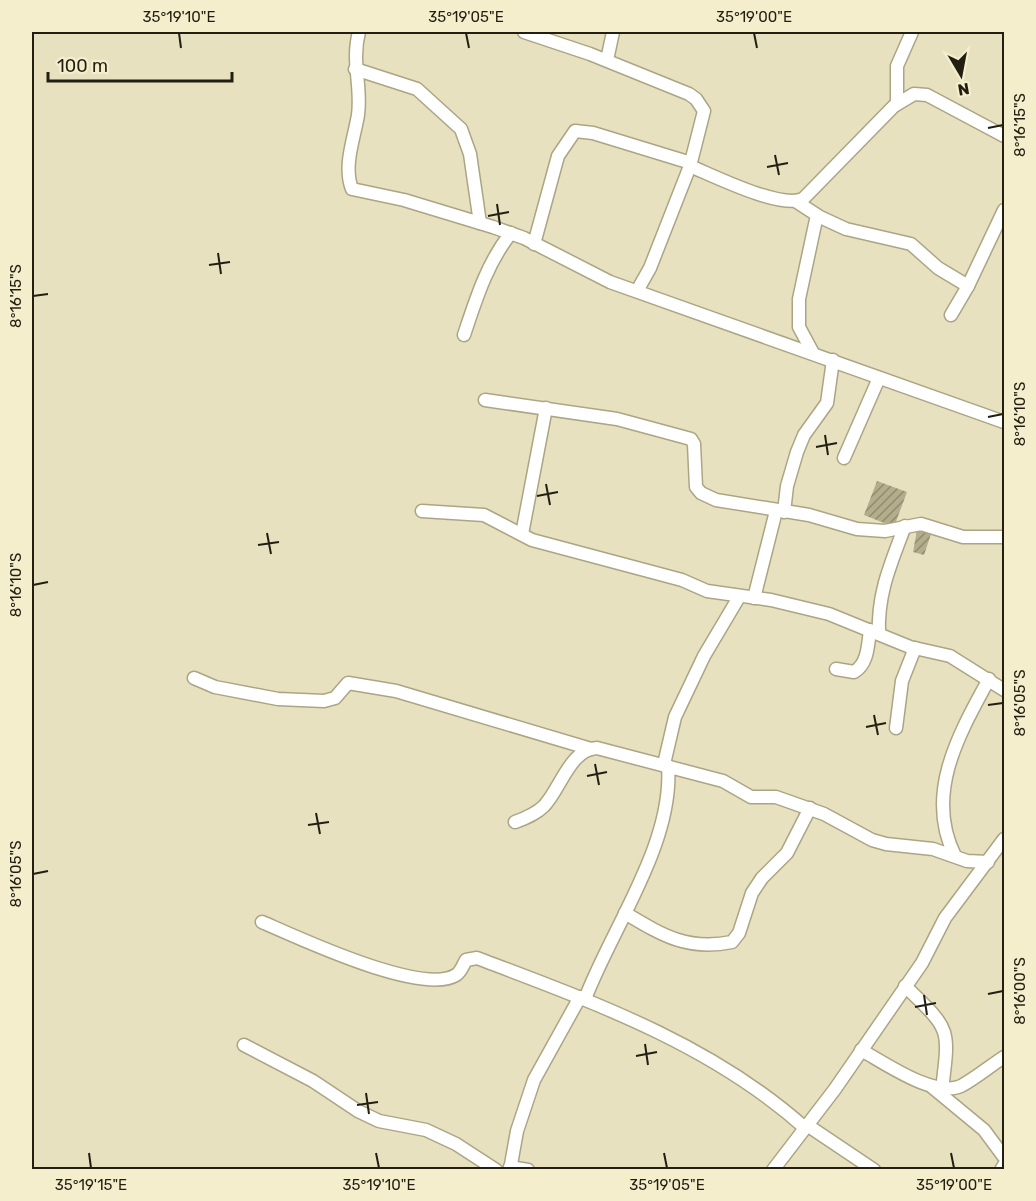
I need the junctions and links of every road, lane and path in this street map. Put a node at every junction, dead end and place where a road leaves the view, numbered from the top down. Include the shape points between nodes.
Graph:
1 (359, 32) edge
2 (524, 32) edge
3 (613, 32) edge
4 (912, 32) edge
5 (607, 60) junction
6 (355, 69) junction
7 (897, 104) junction
8 (1005, 136) edge
9 (690, 165) junction
10 (797, 202) junction
11 (1005, 210) edge
12 (817, 215) junction
13 (480, 223) junction
14 (511, 233) junction
15 (534, 244) junction
16 (969, 286) junction
17 (637, 291) junction
18 (951, 315) dead end
19 (464, 335) dead end
20 (813, 353) junction
21 (833, 360) junction
22 (879, 378) junction
23 (485, 400) dead end
24 (546, 408) junction
25 (1005, 422) edge
26 (844, 458) dead end
27 (422, 511) dead end
28 (780, 511) junction
29 (905, 526) junction
30 (522, 534) junction
31 (1005, 537) edge
32 (740, 597) junction
33 (754, 598) junction
34 (875, 632) junction
35 (915, 648) junction
36 (836, 669) dead end
37 (194, 678) dead end
38 (988, 679) junction
39 (1005, 690) edge
40 (896, 728) dead end
41 (591, 748) junction
42 (666, 765) junction
43 (810, 808) junction
44 (515, 822) dead end
45 (1005, 839) edge
46 (955, 856) junction
47 (988, 862) junction
48 (625, 913) junction
49 (262, 922) dead end
50 (906, 986) junction
51 (582, 998) junction
52 (243, 1045) dead end
53 (861, 1050) junction
54 (1005, 1057) edge
55 (936, 1087) junction
56 (806, 1127) junction
57 (1005, 1157) edge
58 (1005, 1165) edge
59 (510, 1168) edge
60 (496, 1170) edge
61 (528, 1170) edge
62 (772, 1170) edge
63 (874, 1170) edge
64 (1001, 1170) edge

1 - 6 street via 354,49
2 - 5 street
3 - 5 street
4 - 7 street via 897,66
5 - 9 street via 689,94 702,105 704,118
6 - 13 street via 417,89 461,129 471,154
6 - 13 street via 358,114 349,164 352,189
7 - 8 street via 914,94 927,95
7 - 10 street
9 - 10 street via 761,193
9 - 15 street via 593,133 573,132 558,156
9 - 17 street via 650,268
10 - 12 street
11 - 16 street
12 - 16 street via 846,229 911,244 938,268
12 - 20 street via 799,299 799,327
13 - 14 street
14 - 15 street
14 - 19 street via 493,258
15 - 17 street via 610,282
16 - 18 street
17 - 20 street
20 - 21 street
21 - 22 street
21 - 28 street via 827,403 804,435
22 - 25 street
22 - 26 street
23 - 24 street
24 - 28 street via 617,419 691,439 694,477 701,493 716,500
24 - 30 street
27 - 30 street via 484,515
28 - 29 street via 832,520 857,529 885,531
28 - 33 street
29 - 31 street via 921,524 963,537
29 - 34 street via 884,582
30 - 32 street via 532,540 682,580 707,591
32 - 33 street
32 - 42 street via 704,656 675,717
33 - 34 street via 829,614
34 - 35 street
34 - 36 street via 858,669
35 - 38 street via 950,656
35 - 40 street via 902,681
37 - 41 street via 215,687 278,699 324,701 335,698 348,683 366,685
38 - 39 street
38 - 46 street via 957,738 948,768 941,815
41 - 42 street
41 - 44 street via 576,757 544,805
42 - 43 street via 723,781 751,797 776,797
42 - 48 street via 669,792 657,845
43 - 46 street via 872,840
43 - 48 street via 787,853 752,893 739,933 732,942 687,944 668,938
45 - 47 street
46 - 47 street
47 - 50 street via 945,918
48 - 51 street
49 - 51 street via 398,975 443,979 458,974 466,960 477,958
50 - 53 street
50 - 55 street via 939,1019 948,1038
51 - 56 street via 678,1041 769,1098
51 - 59 street via 534,1080
52 - 60 street via 358,1111 379,1121 436,1135
53 - 55 street
53 - 56 street
54 - 55 street via 961,1086 948,1090
55 - 57 street via 984,1130
56 - 62 street
56 - 63 street
58 - 64 street
59 - 61 street

